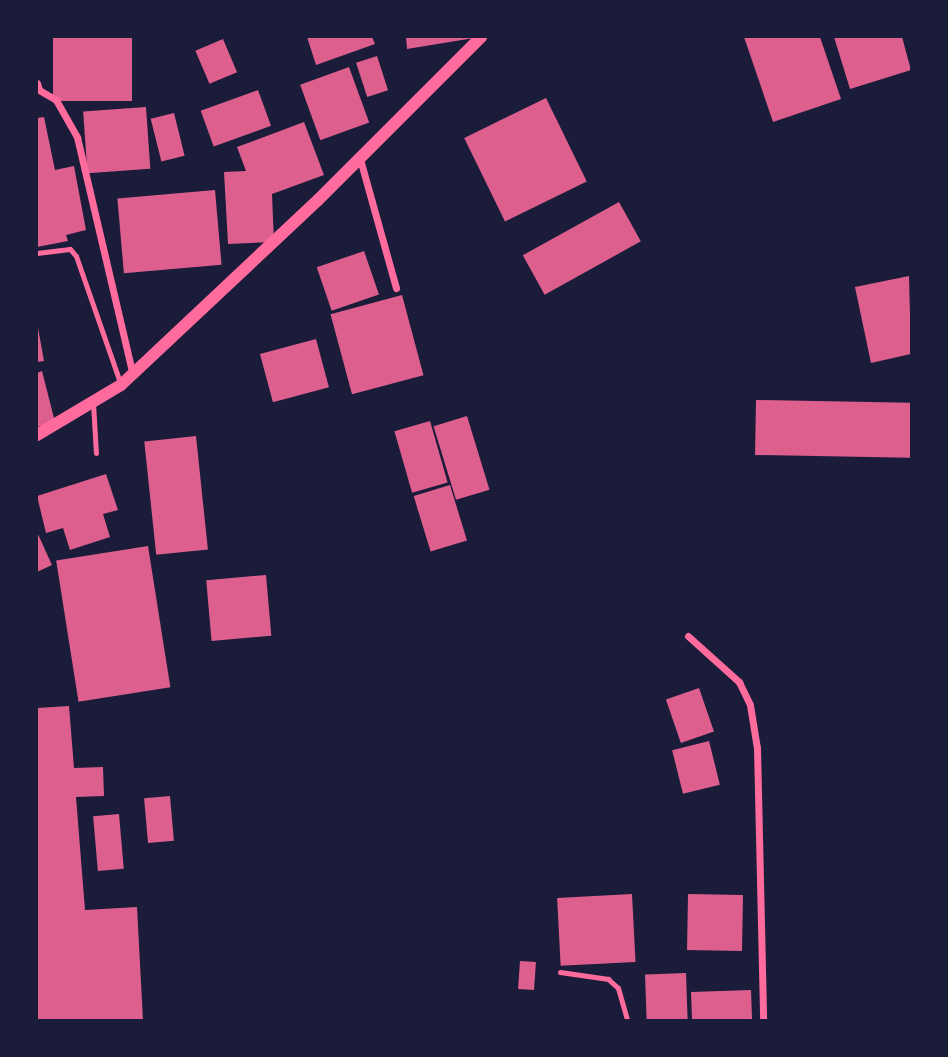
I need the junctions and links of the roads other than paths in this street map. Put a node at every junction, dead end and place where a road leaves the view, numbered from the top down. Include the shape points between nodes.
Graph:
1 (481, 37) edge
2 (37, 83) edge
3 (359, 158) junction
4 (37, 253) edge
5 (396, 288) dead end
6 (133, 374) junction
7 (121, 385) junction
8 (93, 403) junction
9 (37, 435) edge
10 (96, 453) dead end
11 (688, 636) dead end
12 (560, 972) dead end
13 (627, 1020) edge
14 (763, 1020) edge

1 - 3 street
2 - 6 street via 39,90 56,100 77,137
3 - 5 street
3 - 6 street
4 - 7 lane via 70,249 75,256
6 - 7 street
7 - 8 street
8 - 9 street
8 - 10 lane
11 - 14 street via 739,682 750,705 757,748
12 - 13 lane via 608,979 618,988

